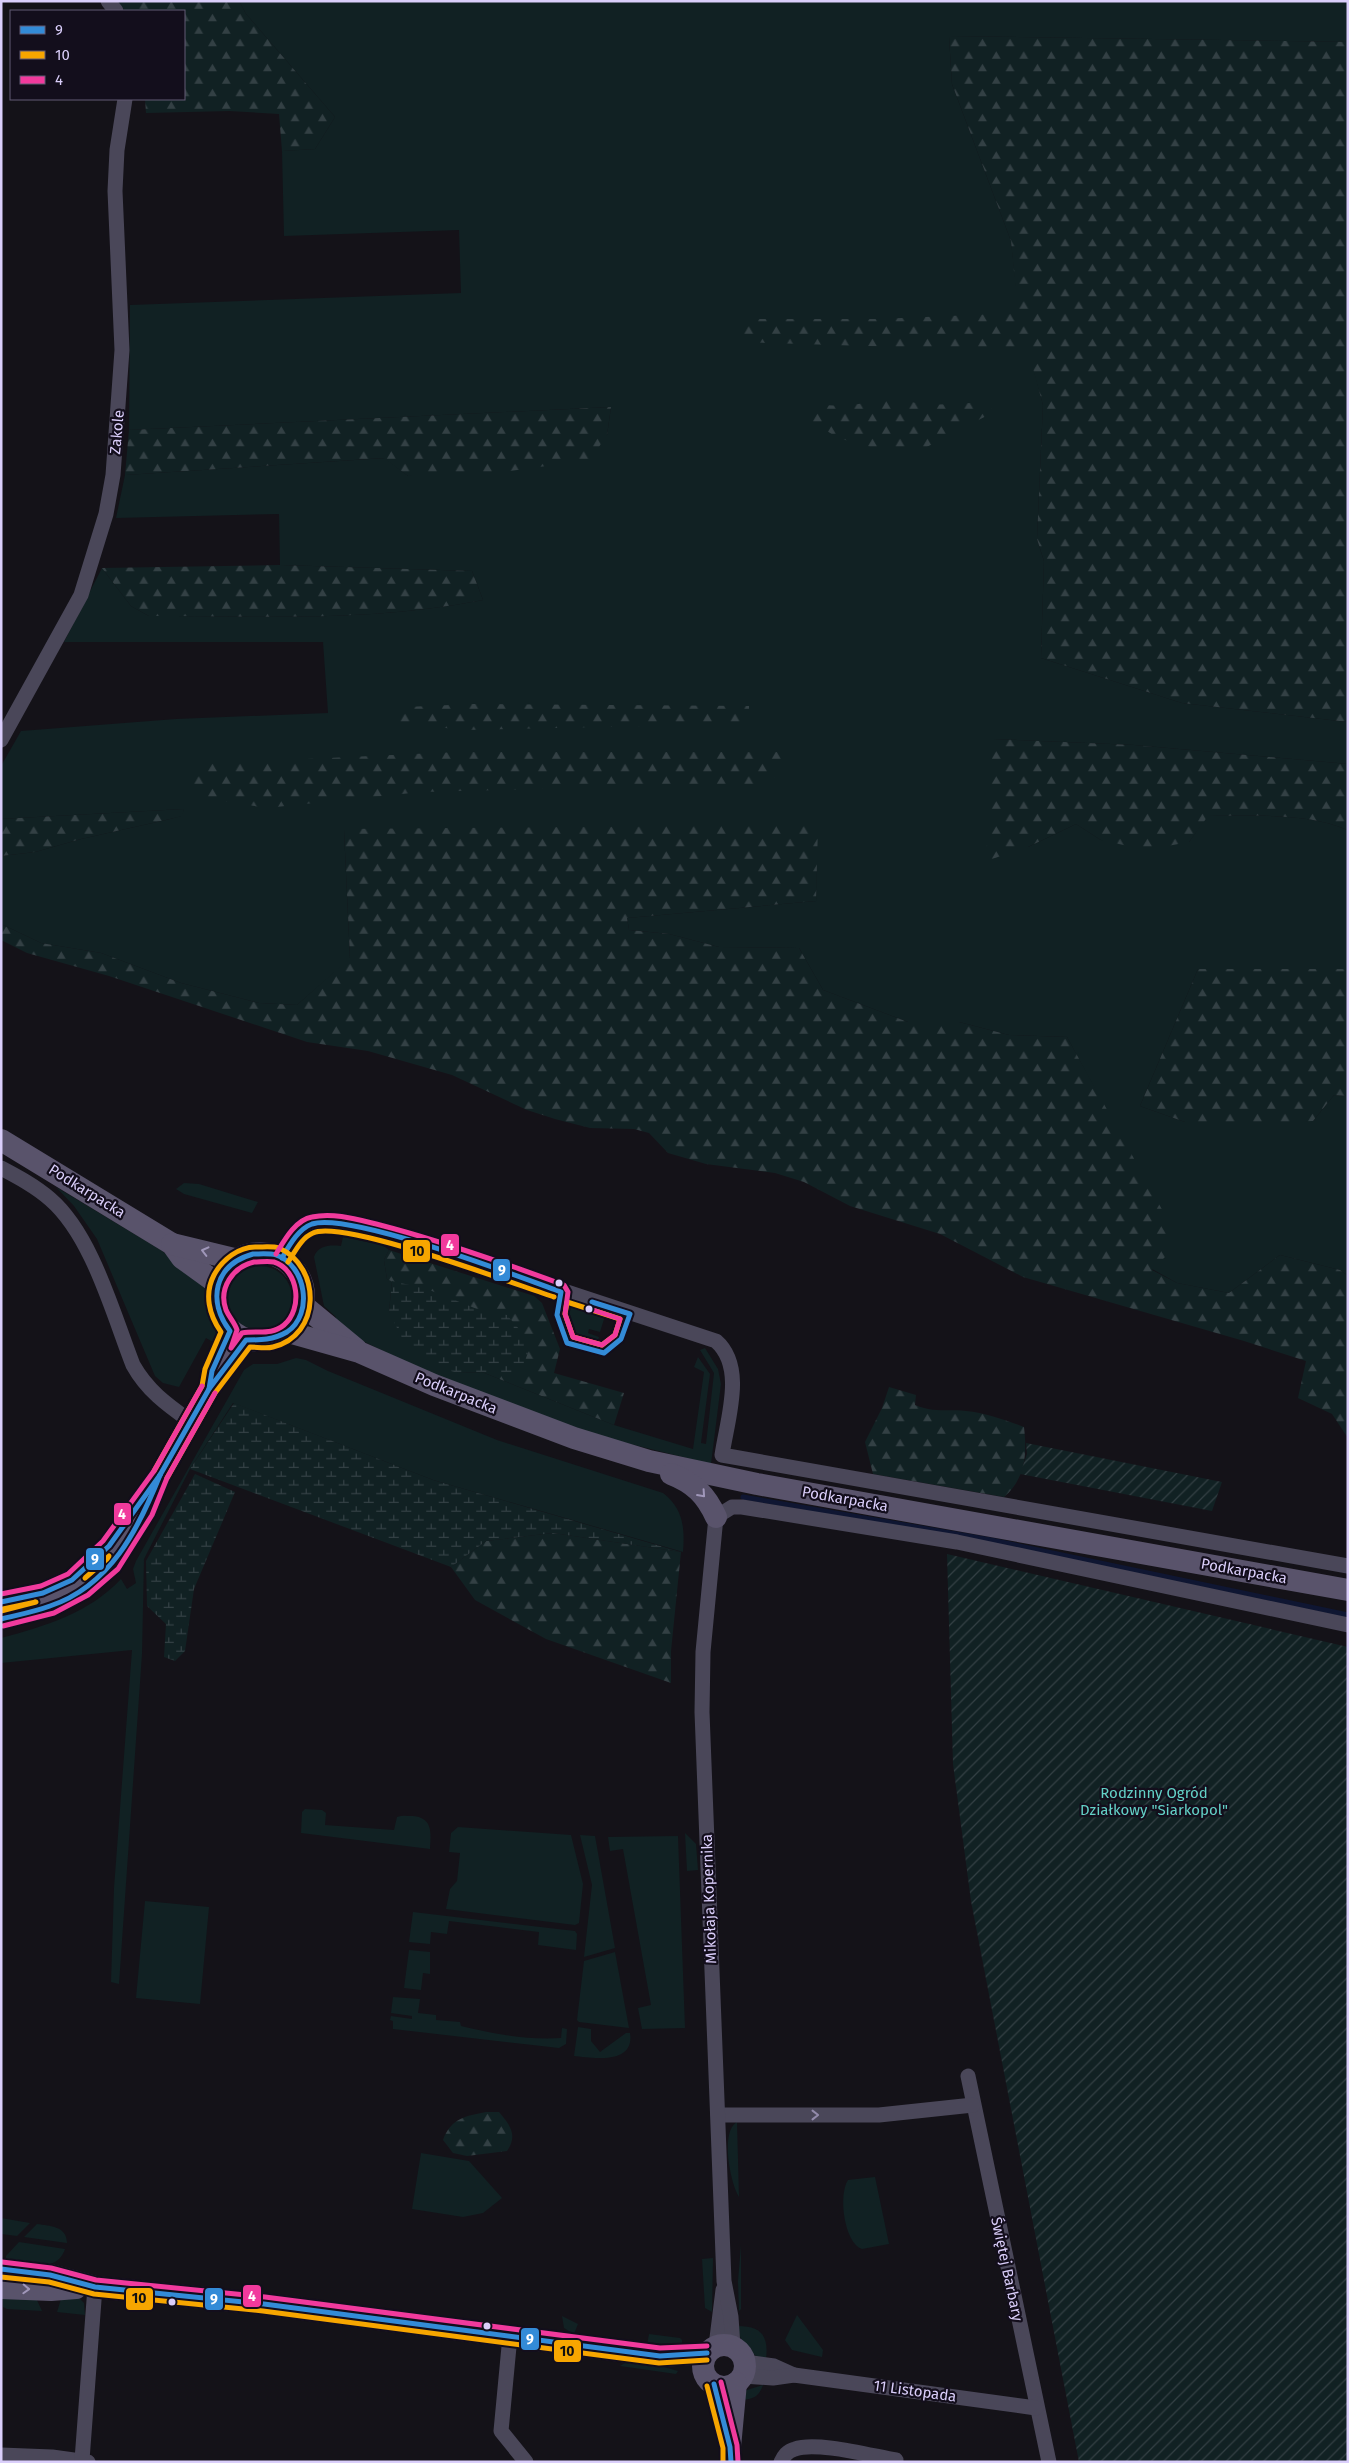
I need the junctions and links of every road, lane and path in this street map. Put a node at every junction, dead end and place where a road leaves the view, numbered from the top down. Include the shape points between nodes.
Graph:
1 (124, 100) edge
2 (1, 740) edge
3 (1, 1140) edge
4 (1, 1168) edge
5 (172, 1244) junction
6 (282, 1258) junction
7 (238, 1260) junction
8 (218, 1284) junction
9 (304, 1306) junction
10 (288, 1332) junction
11 (238, 1336) junction
12 (358, 1352) junction
13 (190, 1421) junction
14 (649, 1461) junction
15 (160, 1475) junction
16 (716, 1517) junction
17 (1348, 1566) edge
18 (1348, 1590) edge
19 (1, 1602) edge
20 (1, 1619) edge
21 (1348, 1625) edge
22 (968, 2076) dead end
23 (973, 2105) junction
24 (718, 2115) junction
25 (1, 2269) edge
26 (95, 2287) junction
27 (1, 2288) edge
28 (510, 2336) junction
29 (725, 2365) junction
30 (1036, 2408) junction
31 (1, 2454) edge
32 (731, 2454) edge
33 (85, 2461) edge
34 (526, 2462) edge
35 (780, 2462) edge
36 (896, 2462) edge
37 (1049, 2462) edge

1 - 2 street, Zakole via 115,191 122,350 114,465 106,514 81,595
3 - 5 main road, Podkarpacka
4 - 13 street via 50,1199 69,1219 85,1244 143,1383
7 -> 5 main road, Podkarpacka
5 - 8 main road, Podkarpacka via 182,1258
6 - 7 main road via 260,1253
6 - 9 main road via 290,1262 299,1275
6 - 17 street via 299,1234 313,1224 345,1224 406,1239 716,1342 724,1349 733,1371 722,1455
7 - 8 main road via 228,1267
8 - 11 main road via 216,1301 223,1322
9 - 10 main road via 299,1319
9 - 12 main road, Podkarpacka
10 - 11 main road via 267,1341
10 - 12 main road, Podkarpacka
11 - 13 main road via 212,1371 209,1389
12 - 14 main road, Podkarpacka via 514,1417
13 - 15 main road
14 -> 16 main road via 696,1487 706,1496
14 - 18 main road, Podkarpacka via 738,1480
15 - 19 main road via 109,1546 72,1580 43,1593
15 - 20 main road via 145,1512 113,1564 84,1589 51,1606
16 - 21 street via 732,1507 742,1507 957,1542
16 - 24 street, Mikołaja Kopernika via 703,1652 702,1712
22 - 23 street, Świętej Barbary
24 -> 23 street via 879,2115
23 - 30 street, Świętej Barbary
24 - 29 street, Mikołaja Kopernika via 724,2281 731,2317
25 - 26 main road, 11 Listopada via 50,2275
27 -> 26 main road, 11 Listopada via 51,2290
26 - 28 main road, 11 Listopada via 264,2304
26 - 33 street
28 - 29 main road, 11 Listopada via 660,2356 684,2366
28 - 34 street via 500,2431
29 - 30 street, 11 Listopada via 774,2366 794,2375
29 - 32 main road, Mikołaja Kopernika
30 - 37 street, Świętej Barbary
31 - 33 street
35 - 36 street via 786,2453 794,2449 811,2447

